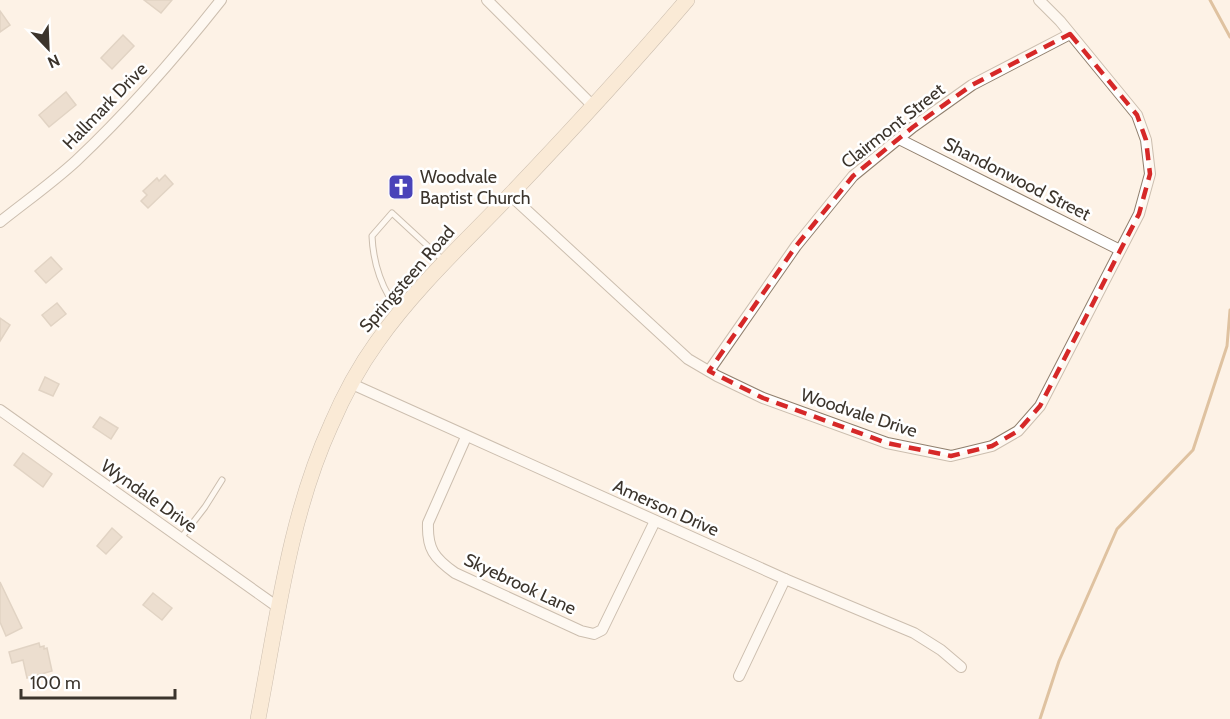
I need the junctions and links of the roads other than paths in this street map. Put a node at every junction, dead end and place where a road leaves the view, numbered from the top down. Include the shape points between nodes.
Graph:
1 (221, 0) edge
2 (487, 0) edge
3 (687, 0) edge
4 (1039, 0) edge
5 (1070, 34) junction
6 (593, 106) junction
7 (899, 138) junction
8 (510, 195) junction
9 (0, 222) edge
10 (1120, 250) junction
11 (445, 262) junction
12 (400, 312) junction
13 (709, 371) junction
14 (352, 384) junction
15 (0, 410) edge
16 (466, 437) junction
17 (222, 480) dead end
18 (655, 521) junction
19 (181, 538) junction
20 (785, 579) junction
21 (279, 608) junction
22 (962, 667) dead end
23 (739, 676) dead end
24 (258, 719) edge

1 - 9 street, Hallmark Drive via 128,110 74,163
2 - 6 street
3 - 6 street, Springsteen Road
4 - 5 street, Woodvale Drive
5 - 7 street, Clairmont Street via 972,85
5 - 10 street, Woodvale Drive via 1137,115 1146,141 1150,174 1138,214
6 - 8 street, Springsteen Road
7 - 10 street, Shandonwood Street
7 - 13 street, Clairmont Street via 853,176 796,246
8 - 11 street, Springsteen Road
8 - 13 street, Woodvale Drive via 688,359
10 - 13 street, Woodvale Drive via 1040,406 1018,430 992,446 951,456 887,443 763,398
11 - 12 street, Springsteen Road
11 - 12 lane via 392,213 372,236 373,253 392,302
12 - 14 street, Springsteen Road
14 - 16 street, Amerson Drive
14 - 21 street, Springsteen Road via 324,442 304,499
15 - 19 street, Wyndale Drive
16 - 18 street, Amerson Drive
16 - 18 street, Skyebrook Lane via 428,523 432,551 439,562 455,573 581,631 594,634 602,630
17 - 19 lane
18 - 20 street, Amerson Drive
19 - 21 street, Wyndale Drive
20 - 22 street, Amerson Drive via 914,633
20 - 23 street
21 - 24 street, Springsteen Road

